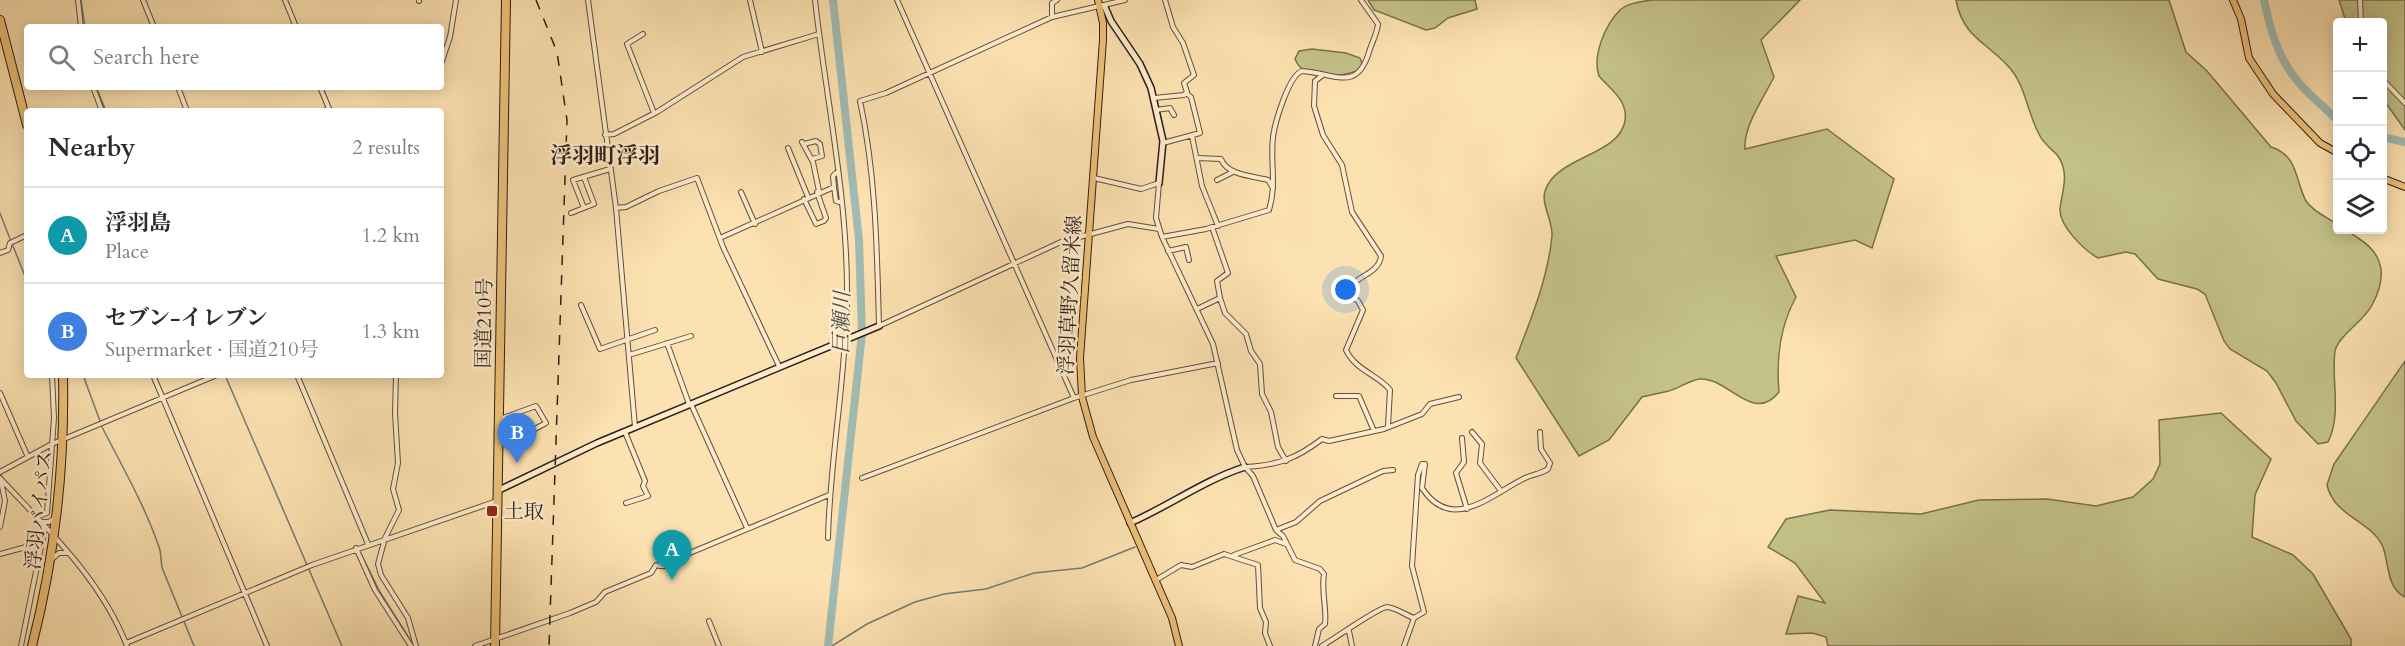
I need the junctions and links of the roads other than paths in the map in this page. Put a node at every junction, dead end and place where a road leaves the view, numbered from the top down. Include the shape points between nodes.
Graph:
1 (78, 0) edge
2 (143, 0) edge
3 (285, 0) edge
4 (456, 0) edge
5 (506, 0) edge
6 (588, 0) edge
7 (750, 0) edge
8 (815, 0) edge
9 (897, 0) edge
10 (1057, 0) edge
11 (1125, 0) edge
12 (1166, 0) edge
13 (1361, 0) edge
14 (2233, 0) edge
15 (2360, 0) edge
16 (1099, 3) edge
17 (1052, 17) junction
18 (2361, 18) edge
19 (0, 20) edge
20 (81, 24) edge
21 (153, 24) edge
22 (295, 24) edge
23 (643, 34) dead end
24 (819, 34) junction
25 (762, 52) junction
26 (444, 55) edge
27 (930, 72) junction
28 (1323, 75) junction
29 (2387, 84) edge
30 (94, 90) edge
31 (179, 90) edge
32 (321, 90) edge
33 (1186, 93) junction
34 (1154, 98) junction
35 (2405, 103) edge
36 (101, 108) edge
37 (186, 108) edge
38 (329, 108) edge
39 (1156, 110) junction
40 (24, 113) edge
41 (654, 113) junction
42 (1174, 115) dead end
43 (605, 135) junction
44 (1192, 136) junction
45 (1163, 143) junction
46 (788, 148) dead end
47 (2333, 150) edge
48 (1198, 158) junction
49 (812, 159) junction
50 (610, 169) junction
51 (837, 172) junction
52 (1233, 172) junction
53 (584, 177) junction
54 (1094, 178) junction
55 (1217, 180) dead end
56 (2387, 180) edge
57 (1159, 183) junction
58 (834, 187) junction
59 (2405, 187) edge
60 (1274, 189) junction
61 (741, 192) dead end
62 (818, 192) junction
63 (806, 198) junction
64 (840, 202) junction
65 (584, 208) junction
66 (616, 208) junction
67 (571, 213) dead end
68 (755, 224) junction
69 (1215, 226) junction
70 (1159, 229) junction
71 (1089, 234) junction
72 (24, 236) edge
73 (1162, 237) junction
74 (720, 238) junction
75 (1168, 251) junction
76 (0, 253) edge
77 (1190, 260) dead end
78 (1015, 262) junction
79 (1220, 298) junction
80 (581, 305) dead end
81 (1197, 309) junction
82 (879, 326) junction
83 (655, 330) dead end
84 (691, 336) dead end
85 (627, 338) junction
86 (844, 339) junction
87 (667, 343) junction
88 (629, 355) junction
89 (1218, 363) junction
90 (779, 366) junction
91 (52, 378) edge
92 (63, 378) edge
93 (154, 378) edge
94 (210, 378) edge
95 (298, 378) edge
96 (396, 378) edge
97 (0, 393) edge
98 (1336, 396) dead end
99 (1082, 397) junction
100 (1459, 397) dead end
101 (1074, 398) junction
102 (162, 399) junction
103 (690, 404) junction
104 (511, 416) junction
105 (499, 419) junction
106 (1388, 426) junction
107 (635, 428) junction
108 (1374, 431) junction
109 (625, 432) junction
110 (1472, 432) dead end
111 (1540, 432) dead end
112 (1462, 438) dead end
113 (63, 439) junction
114 (52, 444) junction
115 (27, 455) junction
116 (1286, 461) junction
117 (1245, 468) junction
118 (1393, 470) dead end
119 (0, 472) edge
120 (862, 478) dead end
121 (1, 479) edge
122 (497, 491) junction
123 (1500, 491) junction
124 (829, 495) junction
125 (497, 501) junction
126 (626, 503) dead end
127 (1467, 509) junction
128 (58, 516) junction
129 (36, 518) junction
130 (40, 522) junction
131 (1130, 523) junction
132 (45, 526) junction
133 (0, 527) edge
134 (747, 528) junction
135 (1276, 530) junction
136 (828, 537) dead end
137 (55, 538) junction
138 (385, 538) junction
139 (43, 539) junction
140 (368, 544) junction
141 (1286, 544) junction
142 (356, 549) junction
143 (69, 553) junction
144 (0, 554) edge
145 (1233, 555) junction
146 (52, 560) junction
147 (1155, 580) junction
148 (244, 594) junction
149 (1414, 618) junction
150 (709, 621) dead end
151 (1349, 631) junction
152 (495, 643) edge
153 (126, 645) edge
154 (21, 646) edge
155 (32, 646) edge
156 (267, 646) edge
157 (411, 646) edge
158 (416, 646) edge
159 (475, 646) edge
160 (719, 646) edge
161 (1179, 646) edge
162 (1270, 646) edge
163 (1315, 646) edge
164 (1322, 646) edge
165 (1352, 646) edge
166 (1404, 646) edge

1 - 20 street
2 - 21 street
3 - 22 street
4 - 26 street
5 - 105 highway, 国道210号
6 - 43 street
7 - 25 street
8 - 24 street
9 - 27 street
10 - 17 street via 1051,8
11 - 16 street
12 - 33 street via 1194,75 1184,83
13 - 28 street via 1378,24 1365,67 1354,77
14 - 47 main road via 2249,58 2273,94 2315,139
15 - 18 street
16 - 17 street
16 - 34 street via 1140,64
16 - 54 main road, 浮羽草野久留米線 via 1103,23
17 - 27 street
19 - 40 highway
23 - 41 street via 627,44
24 - 25 street
24 - 51 street
25 - 41 street via 743,57
27 - 78 street
27 - 82 street via 860,101 867,134 877,251
28 - 60 street via 1302,71 1293,77 1273,138
28 - 106 street via 1315,81 1313,92 1323,135 1342,165 1352,212 1381,256 1370,273 1350,287 1351,296 1363,310 1346,350 1389,390
29 - 35 street
30 - 36 street
31 - 37 street
32 - 38 street
33 - 34 street
33 - 44 street via 1191,97 1200,133
34 - 39 street
39 - 42 street via 1170,108
39 - 45 street
41 - 43 street
43 - 50 street
44 - 45 street
44 - 48 street
45 - 57 street
46 - 63 street
48 - 52 street via 1221,159
48 - 69 street
49 - 49 street via 803,143 816,141 822,156
49 - 62 street
50 - 53 street
50 - 66 street
51 - 58 street via 833,176
51 - 64 street
52 - 55 street
52 - 60 street via 1268,180
53 - 65 street via 594,204
53 - 65 street via 573,180
54 - 57 street via 1141,189
54 - 71 main road, 浮羽草野久留米線
56 - 59 main road
57 - 70 street
58 - 62 street
58 - 64 street via 836,201
60 - 69 street via 1269,210
61 - 68 street
62 - 63 street
62 - 63 street via 824,221 816,224
63 - 68 street
64 - 86 street via 846,263
65 - 67 street
66 - 74 street via 697,178
66 - 85 street
68 - 74 street
69 - 73 street
69 - 79 street via 1228,273 1216,281
70 - 71 street via 1128,224
70 - 73 street
71 - 78 street
71 - 99 main road, 浮羽草野久留米線 via 1080,358
72 - 76 street
73 - 75 street
74 - 90 street
75 - 77 street via 1186,247
75 - 81 street
78 - 82 street
78 - 101 street
79 - 81 street
79 - 116 street via 1227,318 1246,334 1260,364 1262,393
80 - 85 street via 600,349
81 - 89 street
82 - 86 street
83 - 85 street
84 - 87 street
85 - 88 street
86 - 90 street
86 - 124 street
87 - 88 street
87 - 103 street
88 - 107 street
89 - 99 street via 1131,380
89 - 117 street via 1229,422
90 - 103 street
91 - 114 street
92 - 113 highway, 浮羽バイパス
93 - 102 street
94 - 102 street
95 - 140 street
96 - 138 street via 398,463 393,489 399,510
97 - 115 street
98 - 108 street via 1361,398
99 - 101 street
99 - 131 main road, 浮羽草野久留米線 via 1093,437
100 - 106 street via 1430,404 1422,414
101 - 120 street
102 - 113 street
102 - 148 street
103 - 107 street
103 - 134 street
104 - 104 street via 536,406 546,423 520,436
104 - 105 street
105 - 122 highway, 国道210号
106 - 108 street
107 - 109 street
108 - 116 street via 1329,441 1322,439
109 - 122 street
109 - 126 street via 648,496
110 - 123 street via 1482,444 1480,463
111 - 123 street via 1550,466 1545,472
112 - 127 street via 1464,462 1456,473
113 - 114 street
113 - 128 highway, 浮羽バイパス
114 - 115 street
114 - 129 street via 47,513
115 - 119 street
116 - 117 street
117 - 131 street via 1212,479 1174,503
117 - 135 street via 1253,476
118 - 135 street via 1320,501 1296,522
121 - 129 street
121 - 133 street via 4,501
122 - 125 highway, 国道210号
123 - 127 street
124 - 134 street
124 - 136 street
125 - 138 street
125 - 152 highway, 国道210号
127 - 149 street via 1454,510 1433,501 1422,488 1422,464 1412,552 1424,612
128 - 130 street
128 - 137 highway, 浮羽バイパス
129 - 130 street
130 - 132 street
131 - 147 main road, 浮羽草野久留米線
132 - 137 street
132 - 139 street
134 - 152 street via 672,564 656,565 651,573 604,592 596,602 525,627
135 - 141 street
137 - 143 street
137 - 146 highway, 浮羽バイパス
138 - 140 street
138 - 158 street via 378,569 408,618
139 - 144 street
139 - 154 street
140 - 142 street
141 - 145 street via 1275,540
141 - 163 street via 1294,560 1324,574 1321,596 1326,624 1319,629
142 - 148 street
142 - 157 street via 375,590
143 - 146 street via 58,553
143 - 153 street via 101,592
145 - 147 street via 1215,556 1192,567 1181,565
145 - 162 street via 1258,565 1260,608
146 - 155 highway, 浮羽バイパス
147 - 161 main road, 浮羽草野久留米線
148 - 153 street
148 - 156 street
149 - 151 street via 1386,607 1375,610
149 - 166 street
150 - 160 street
151 - 164 street
151 - 165 street
152 - 159 street

